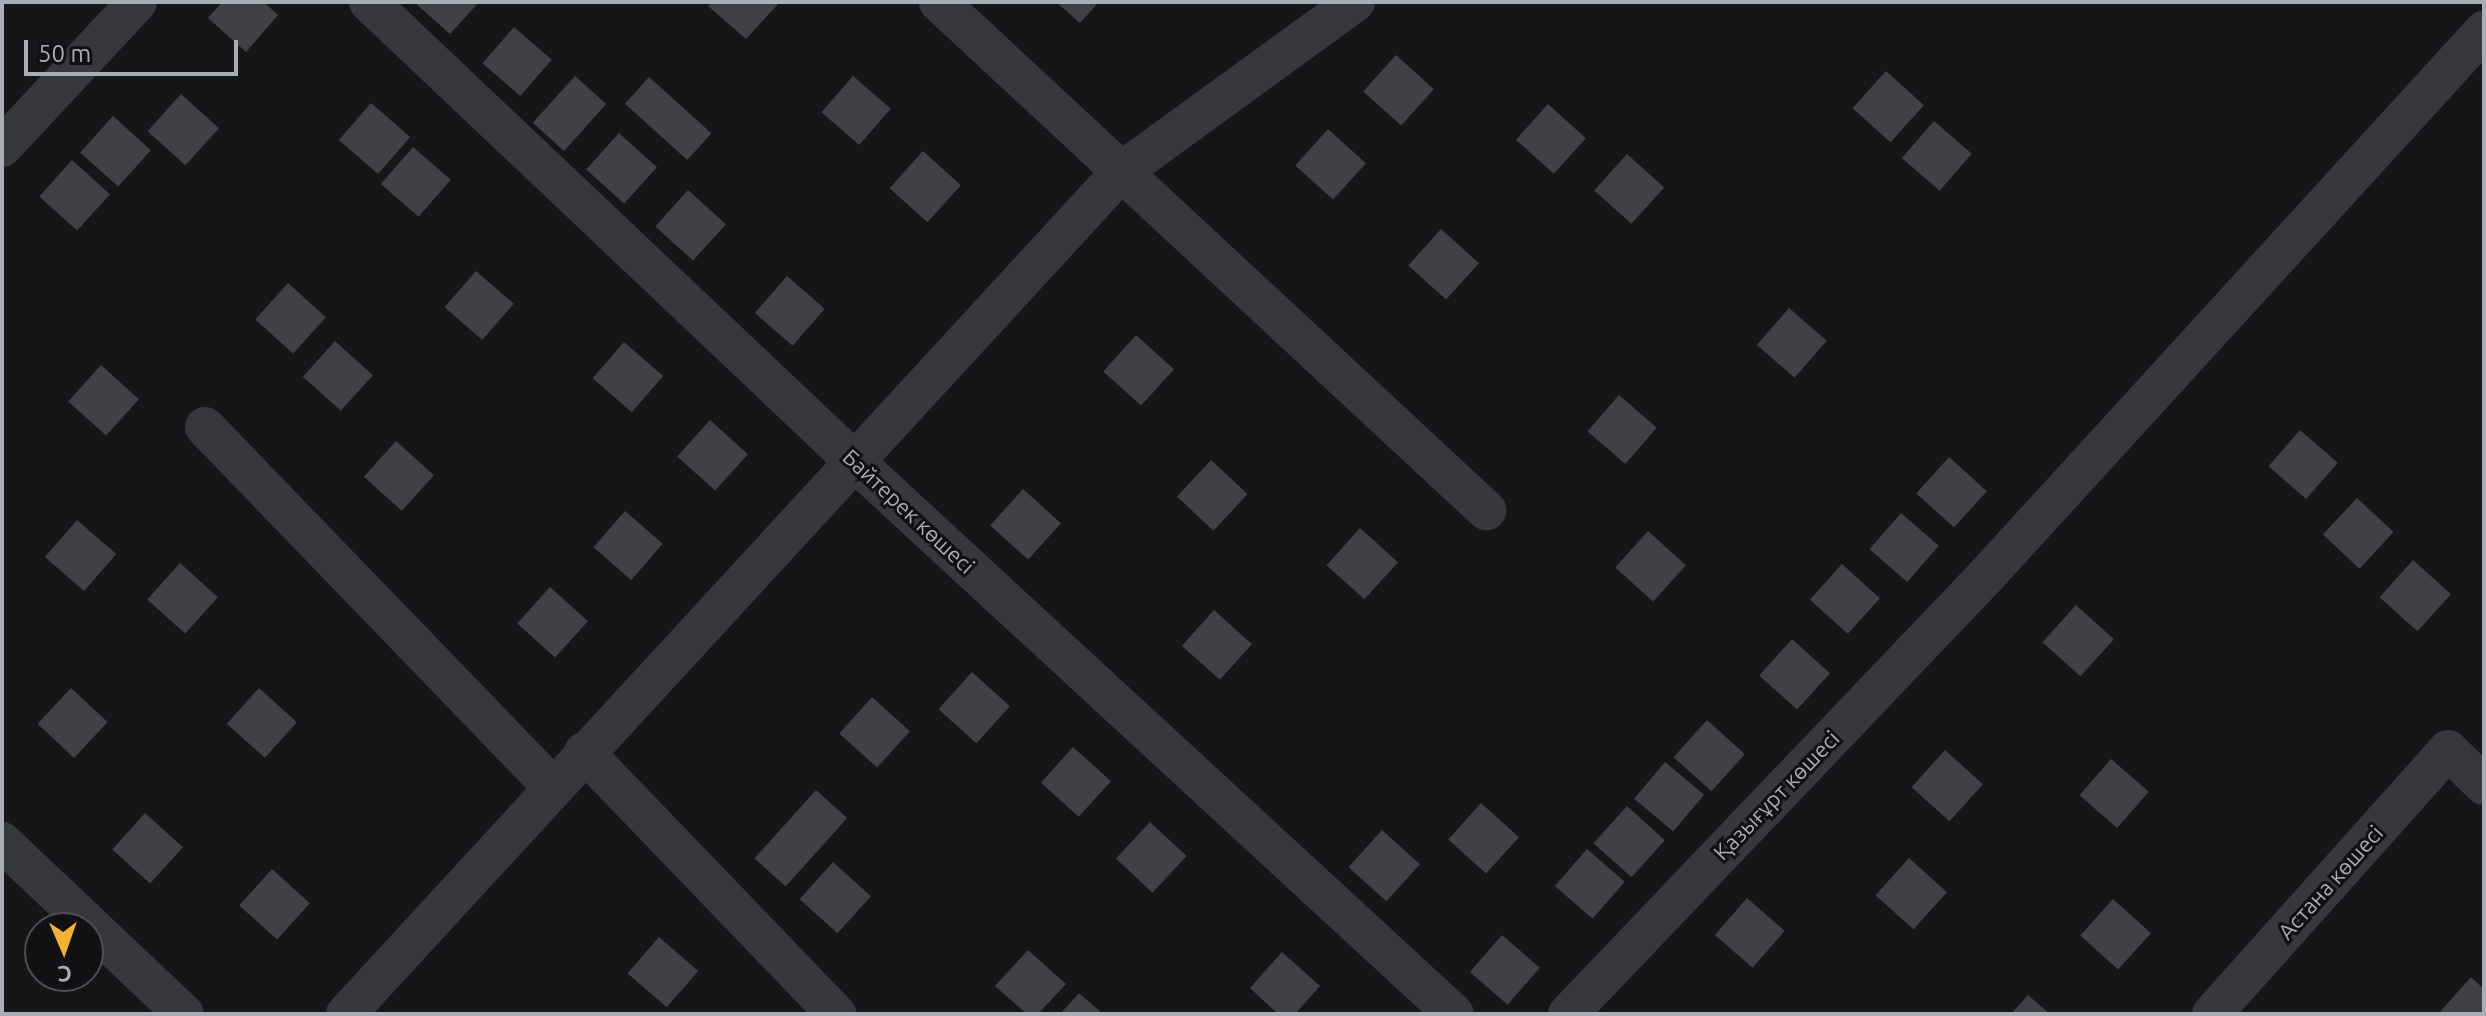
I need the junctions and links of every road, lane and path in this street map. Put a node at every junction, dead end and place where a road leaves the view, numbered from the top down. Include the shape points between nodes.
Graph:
1 (137, 2) edge
2 (369, 2) edge
3 (939, 2) edge
4 (1355, 2) edge
5 (2484, 31) edge
6 (2, 147) edge
7 (1121, 172) junction
8 (205, 427) dead end
9 (854, 461) junction
10 (1486, 510) dead end
11 (584, 752) junction
12 (2484, 785) edge
13 (552, 786) junction
14 (2, 842) edge
15 (184, 1014) edge
16 (346, 1014) edge
17 (836, 1014) edge
18 (1454, 1014) edge
19 (1568, 1014) edge
20 (2212, 1014) edge

1 - 6 street
2 - 9 street, Байтерек көшесі
3 - 7 street
4 - 7 street
5 - 19 street, Қазығұрт көшесі via 1985,577
7 - 9 street
7 - 10 street
8 - 13 street
9 - 11 street
9 - 18 street, Байтерек көшесі
11 - 13 street
11 - 17 street
12 - 20 street, Астана көшесі via 2448,750
13 - 16 street
14 - 15 street

